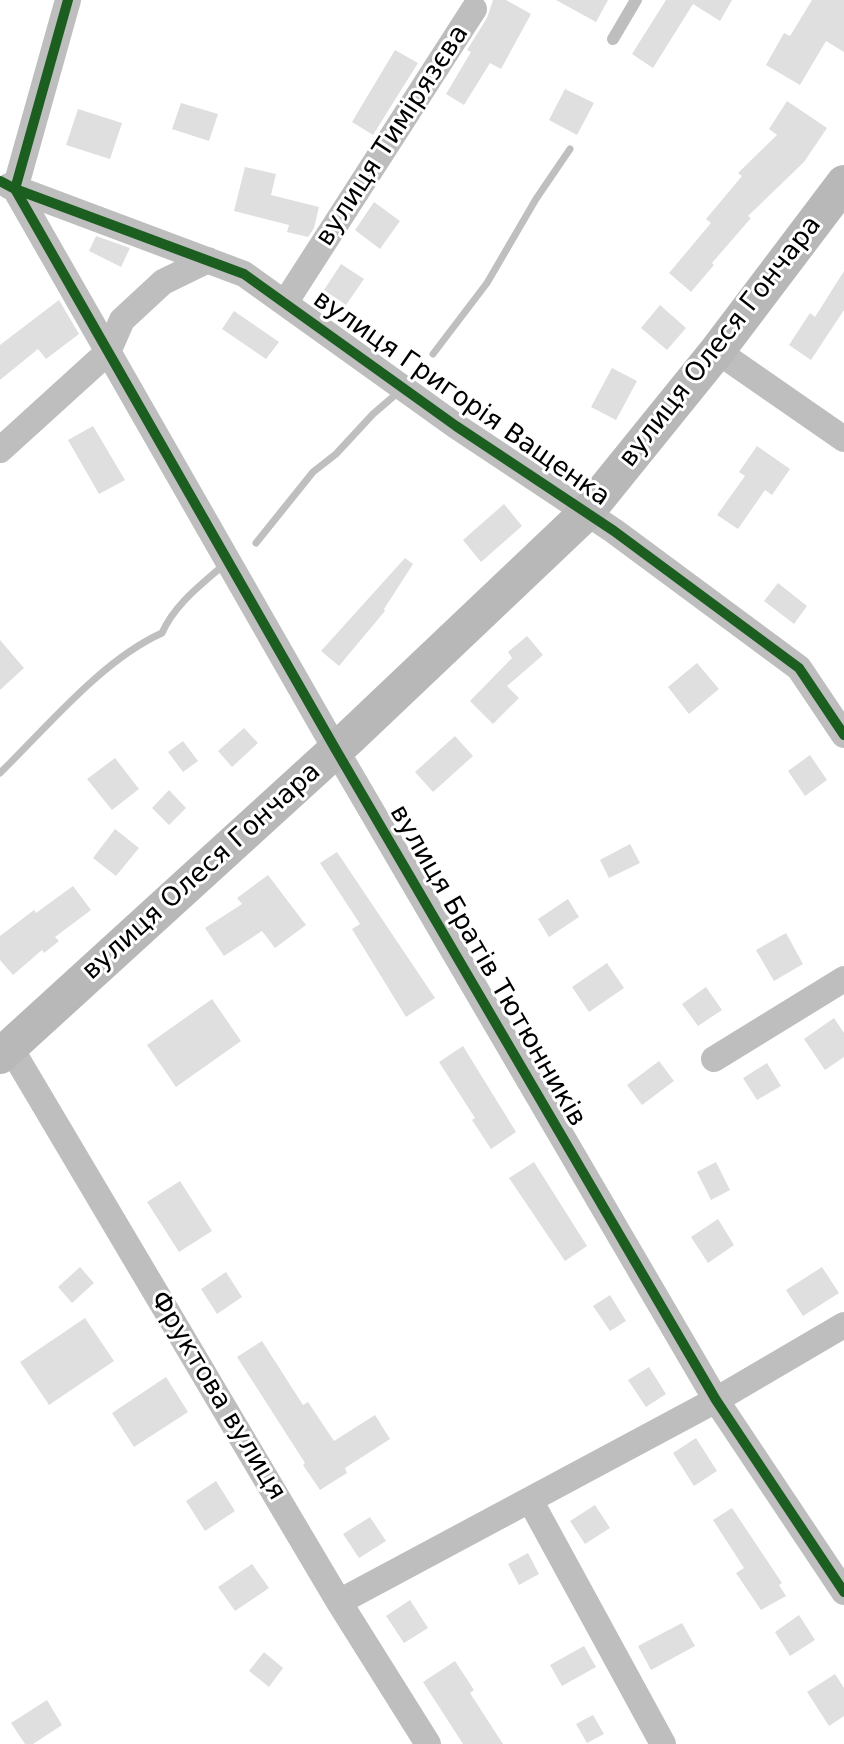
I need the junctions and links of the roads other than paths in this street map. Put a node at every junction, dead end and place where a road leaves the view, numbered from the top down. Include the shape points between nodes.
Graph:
1 (68, 0) edge
2 (636, 0) edge
3 (474, 9) dead end
4 (613, 39) dead end
5 (844, 183) edge
6 (8, 185) edge
7 (208, 260) junction
8 (285, 303) junction
9 (717, 351) junction
10 (108, 352) junction
11 (844, 439) edge
12 (0, 450) edge
13 (586, 513) junction
14 (844, 735) edge
15 (336, 750) junction
16 (844, 979) edge
17 (5, 1051) edge
18 (714, 1059) dead end
19 (844, 1325) edge
20 (716, 1400) junction
21 (530, 1500) junction
22 (844, 1592) edge
23 (339, 1602) junction
24 (428, 1744) edge
25 (663, 1744) edge

1 - 6 street
2 - 4 lane
3 - 8 street, вулиця Тимірязєва
5 - 9 main road, вулиця Олеся Гончара
6 - 7 street, вулиця Григорія Ващенка
6 - 10 street, вулиця Братів Тютюнників
7 - 8 street, вулиця Григорія Ващенка via 244,274
7 - 10 street via 163,282 122,320
8 - 13 street, вулиця Григорія Ващенка
9 - 11 street
9 - 13 main road, вулиця Олеся Гончара
10 - 12 street
10 - 15 street, вулиця Братів Тютюнників
13 - 14 street, вулиця Григорія Ващенка via 799,668
13 - 15 main road, вулиця Олеся Гончара
15 - 17 main road, вулиця Олеся Гончара
15 - 20 street, вулиця Братів Тютюнників
16 - 18 street
17 - 23 street, Фруктова вулиця
19 - 20 street
20 - 21 street
20 - 22 street, вулиця Братів Тютюнників
21 - 23 street
21 - 25 street
23 - 24 street, Фруктова вулиця

